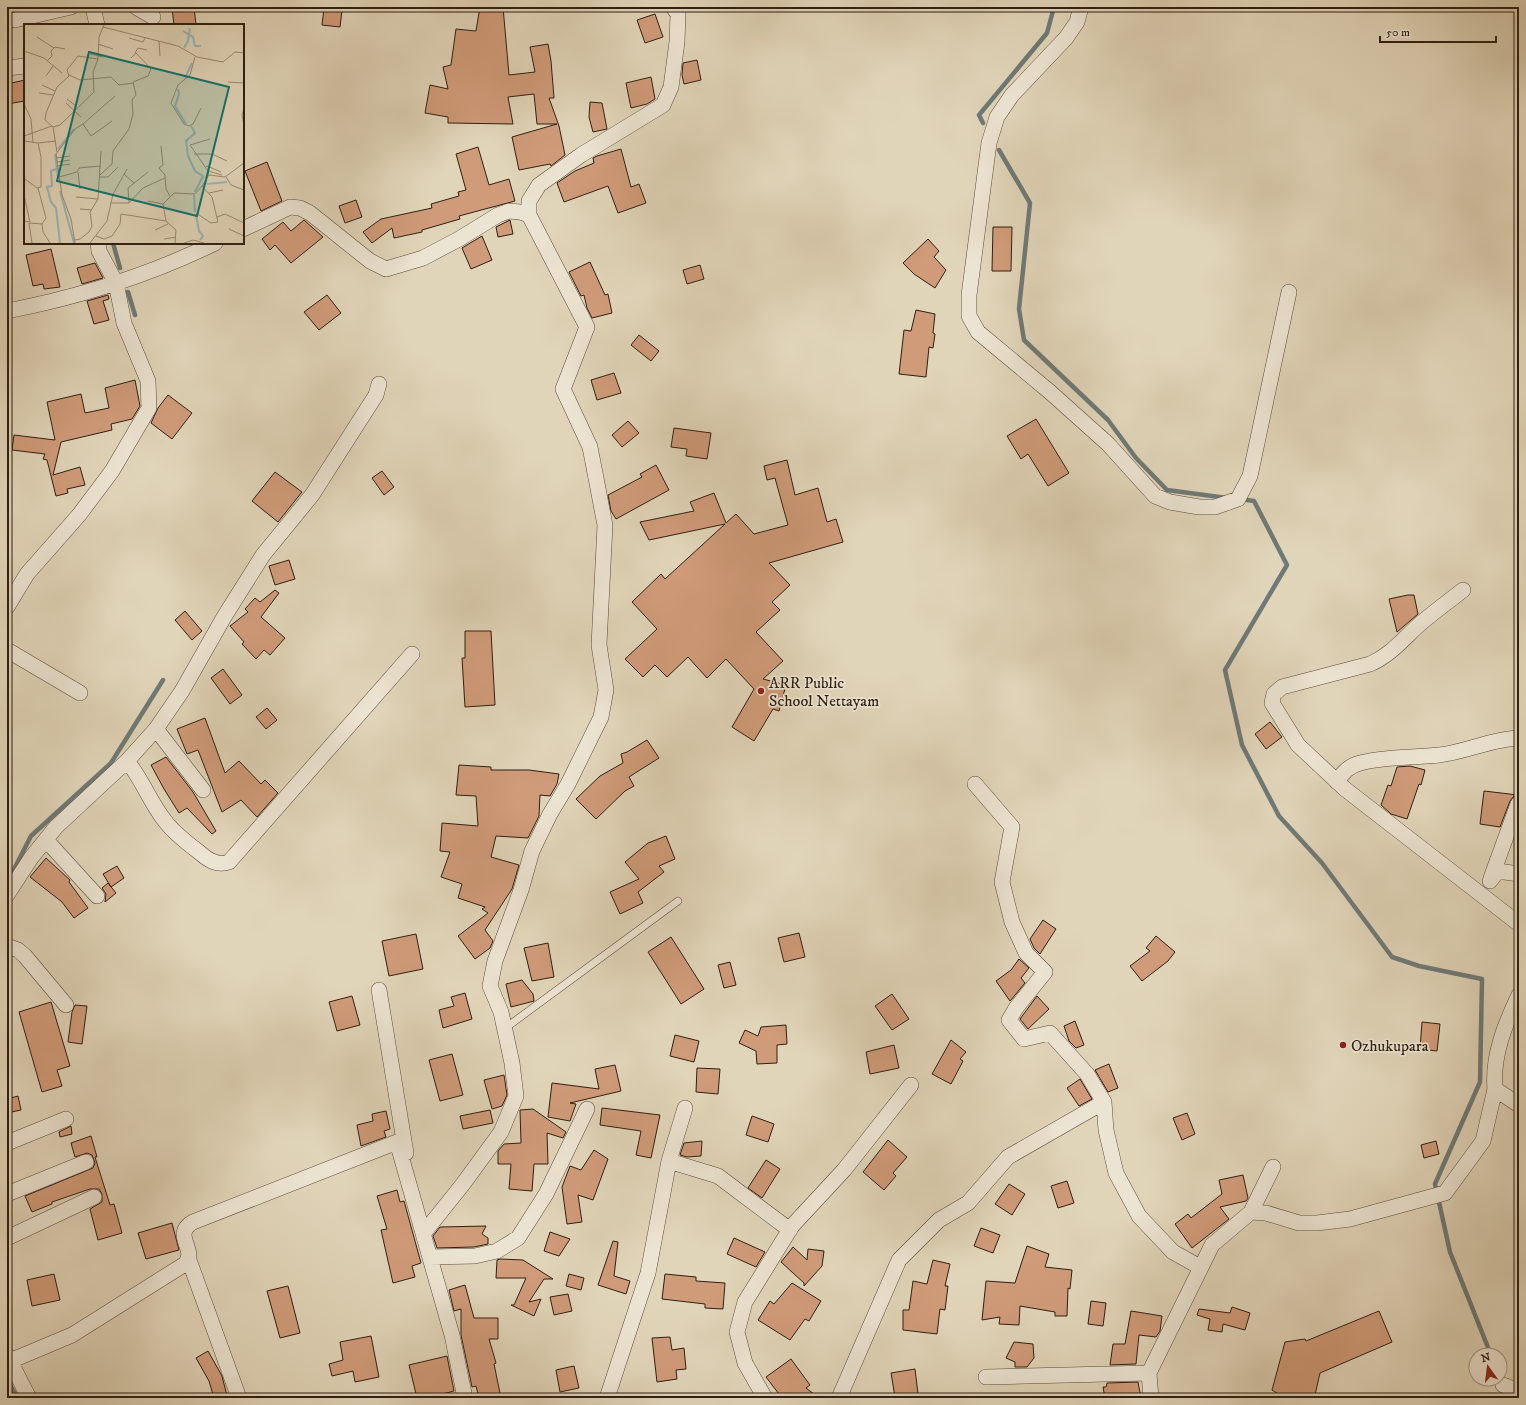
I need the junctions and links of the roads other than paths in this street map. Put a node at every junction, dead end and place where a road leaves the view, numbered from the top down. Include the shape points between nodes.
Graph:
1 (71, 7) edge
2 (93, 7) edge
3 (136, 7) edge
4 (673, 7) edge
5 (1081, 7) edge
6 (153, 17) dead end
7 (15, 20) dead end
8 (97, 24) edge
9 (24, 66) edge
10 (7, 68) edge
11 (529, 215) junction
12 (244, 229) edge
13 (98, 244) edge
14 (213, 244) edge
15 (116, 283) junction
16 (1289, 292) dead end
17 (7, 311) edge
18 (379, 384) dead end
19 (1463, 590) dead end
20 (9, 598) edge
21 (7, 650) edge
22 (412, 654) dead end
23 (80, 693) dead end
24 (156, 729) junction
25 (1519, 738) edge
26 (127, 761) junction
27 (1337, 782) junction
28 (975, 784) dead end
29 (203, 790) dead end
30 (1518, 804) edge
31 (46, 840) junction
32 (1519, 874) edge
33 (1491, 878) junction
34 (7, 895) edge
35 (97, 896) dead end
36 (1484, 897) junction
37 (678, 901) dead end
38 (1519, 924) edge
39 (7, 946) edge
40 (379, 990) dead end
41 (1519, 995) edge
42 (66, 1005) dead end
43 (504, 1029) junction
44 (911, 1085) dead end
45 (1495, 1089) junction
46 (1104, 1102) junction
47 (1519, 1104) edge
48 (685, 1108) dead end
49 (587, 1109) dead end
50 (66, 1119) dead end
51 (7, 1143) edge
52 (669, 1161) junction
53 (86, 1162) dead end
54 (1273, 1167) dead end
55 (7, 1194) edge
56 (94, 1197) dead end
57 (416, 1207) junction
58 (1251, 1212) junction
59 (790, 1230) junction
60 (423, 1234) junction
61 (7, 1238) edge
62 (430, 1257) junction
63 (188, 1260) junction
64 (1200, 1267) junction
65 (8, 1358) edge
66 (1149, 1373) junction
67 (986, 1377) dead end
68 (1508, 1387) edge
69 (1519, 1391) edge
70 (29, 1398) edge
71 (239, 1398) edge
72 (465, 1398) edge
73 (608, 1398) edge
74 (765, 1398) edge
75 (839, 1398) edge
76 (1151, 1398) edge

1 - 7 street
2 - 8 street
3 - 6 street
4 - 11 street via 678,14 677,42 670,87 663,105 581,155 539,185 529,201
5 - 16 street via 1077,22 1066,38 1012,94 997,117 989,143 969,295 968,310 971,323 987,340 1108,444 1155,496 1170,502 1215,507 1238,499 1250,476
9 - 10 street
11 - 12 street via 509,212 498,215 423,258 386,269 370,262 310,213 300,208 286,208
11 - 43 street via 587,327 563,389 590,446 605,525 599,645 606,690 601,718 532,851 521,890 495,961 490,986 501,1012
13 - 15 street via 99,251
14 - 15 street via 175,263
15 - 17 street
15 - 20 street via 124,323 148,381 149,408 107,477 79,515
18 - 24 street via 376,395 312,495 263,555 182,691
19 - 27 street via 1380,659 1370,664 1282,687 1274,694 1272,703 1275,710 1298,745
21 - 23 street
22 - 26 street via 229,862 212,862 183,840 164,821 136,771
24 - 26 street
24 - 29 street
25 - 27 street via 1504,739 1440,755 1385,758 1360,763 1342,773
26 - 31 street via 56,827
27 - 36 street
28 - 46 street via 1012,827 1002,882 1012,922 1026,953 1045,972 1009,1020 1024,1039 1050,1033 1088,1074
30 - 33 street
31 - 34 street
31 - 35 street
32 - 33 street via 1501,870
33 - 36 street
36 - 38 street
37 - 43 lane
39 - 42 street via 25,956
40 - 57 street
41 - 45 street via 1506,1023 1499,1047 1494,1074
43 - 60 street via 516,1096 501,1132
44 - 59 street via 844,1170
45 - 47 street
45 - 58 street via 1483,1141 1445,1193 1350,1219 1317,1223 1299,1224 1266,1213
46 - 64 street via 1106,1130 1116,1173 1139,1216 1174,1252
46 - 75 street via 1008,1157 968,1203 938,1220 899,1260
48 - 52 street
49 - 62 street via 546,1194 518,1238 497,1251 475,1256
50 - 51 street
52 - 59 street via 718,1176
52 - 73 street via 648,1273
53 - 55 street
54 - 58 street
56 - 61 street
57 - 60 street
57 - 63 street via 397,1142 193,1222 186,1226 183,1232 189,1254
58 - 64 street via 1212,1245
59 - 74 street via 746,1302 737,1332 745,1363
60 - 62 street
62 - 72 street via 452,1335
63 - 65 street via 72,1335
63 - 71 street
64 - 66 street
65 - 70 street
66 - 67 street
66 - 76 street
68 - 69 street

